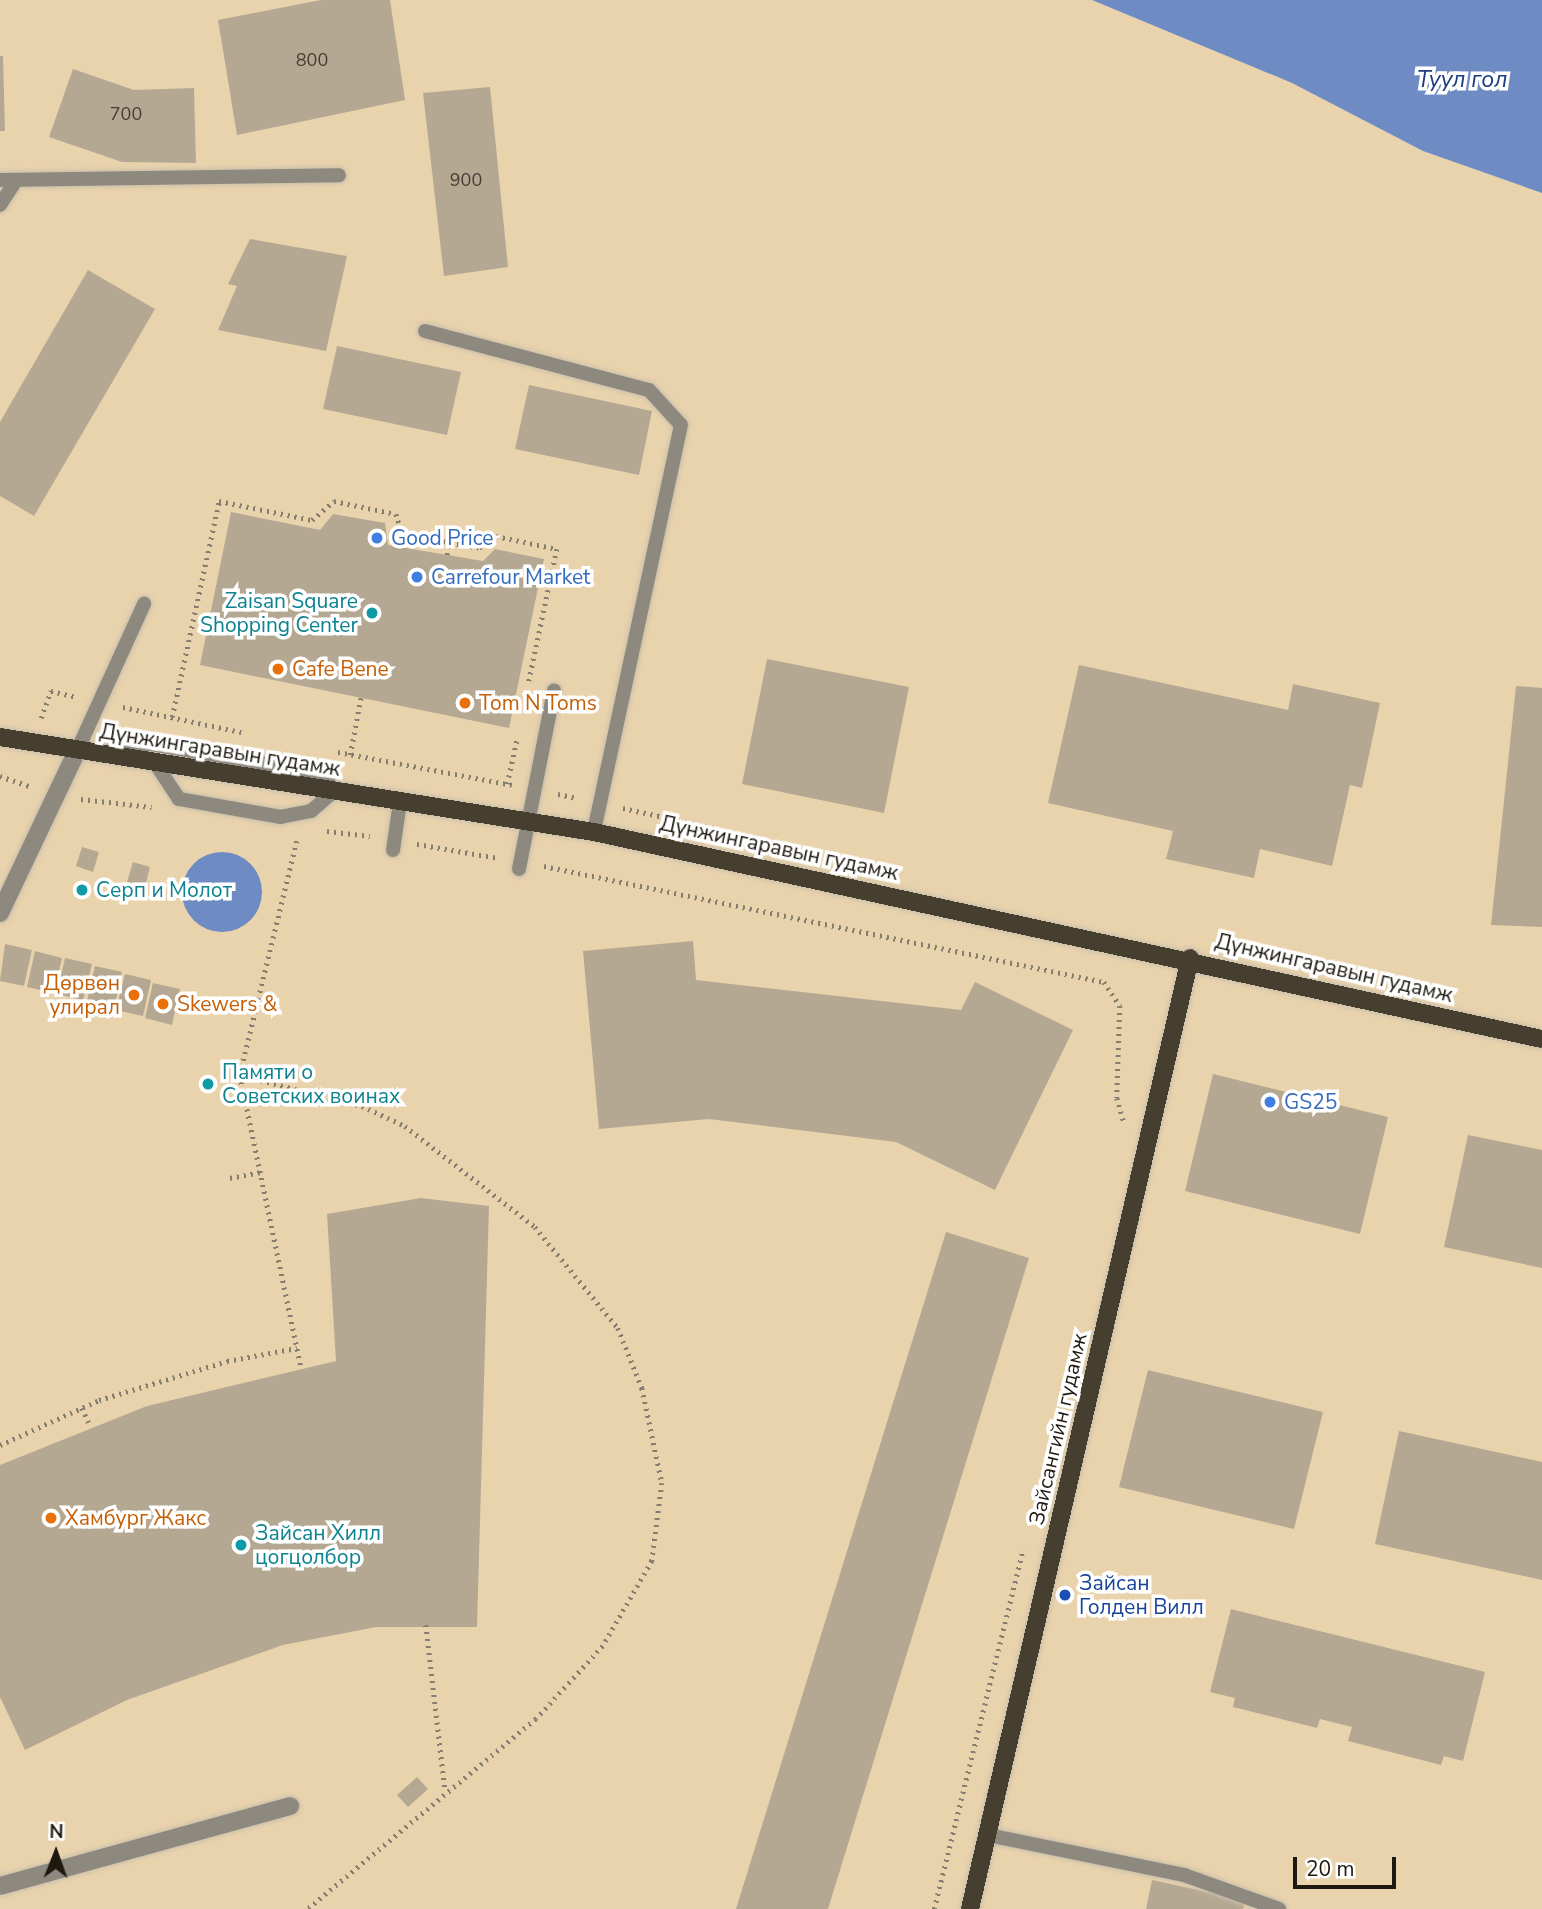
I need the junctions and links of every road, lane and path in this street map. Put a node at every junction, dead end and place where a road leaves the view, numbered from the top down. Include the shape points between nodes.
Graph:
1 (339, 175) dead end
2 (8, 181) edge
3 (0, 205) edge
4 (425, 331) dead end
5 (449, 542) junction
6 (447, 555) dead end
7 (145, 604) dead end
8 (554, 690) dead end
9 (526, 692) dead end
10 (362, 697) dead end
11 (173, 717) dead end
12 (518, 732) dead end
13 (0, 737) edge
14 (77, 751) junction
15 (98, 754) junction
16 (350, 755) dead end
17 (155, 763) junction
18 (0, 776) edge
19 (507, 784) dead end
20 (333, 792) junction
21 (56, 795) junction
22 (400, 802) junction
23 (159, 813) dead end
24 (529, 822) junction
25 (594, 832) junction
26 (316, 835) dead end
27 (307, 838) dead end
28 (284, 839) dead end
29 (297, 841) junction
30 (394, 845) junction
31 (520, 865) junction
32 (0, 913) edge
33 (1189, 958) junction
34 (1542, 1039) edge
35 (240, 1075) junction
36 (1124, 1139) dead end
37 (260, 1172) junction
38 (230, 1178) dead end
39 (297, 1348) junction
40 (301, 1368) dead end
41 (82, 1408) junction
42 (90, 1425) dead end
43 (0, 1445) edge
44 (1025, 1544) dead end
45 (426, 1625) dead end
46 (445, 1788) junction
47 (290, 1806) dead end
48 (988, 1835) junction
49 (0, 1886) edge
50 (308, 1909) edge
51 (934, 1909) edge
52 (970, 1909) edge
53 (1279, 1909) edge

1 - 2 lane
2 - 3 lane
4 - 25 lane via 649,390 681,425
5 - 6 path
5 - 9 path via 479,548 496,536 557,549
5 - 11 path via 402,533 396,514 334,501 312,520 219,500
7 - 14 lane
8 - 24 lane
10 - 16 path
12 - 19 path
13 - 14 main road, Дүнжингаравын гудамж
14 - 15 main road, Дүнжингаравын гудамж
14 - 21 street
15 - 17 main road, Дүнжингаравын гудамж
15 - 20 lane via 151,744 325,774
17 - 20 main road, Дүнжингаравын гудамж
17 - 20 lane via 179,799 281,817 312,811
18 - 21 path
20 - 22 main road, Дүнжингаравын гудамж
21 - 23 path via 151,805
21 - 32 street
22 - 24 main road, Дүнжингаравын гудамж
22 - 30 lane
24 - 25 main road, Дүнжингаравын гудамж
24 - 31 lane
25 - 33 main road, Дүнжингаравын гудамж
26 - 30 path via 333,829
27 - 29 path
28 - 29 path
29 - 35 path
30 - 31 path
31 - 36 path via 1104,982 1120,1006 1117,1098
33 - 34 main road, Дүнжингаравын гудамж
33 - 48 main road, Зайсангийн гудамж
35 - 37 path
35 - 46 path via 362,1106 470,1172 535,1227 596,1296 642,1388 662,1483 652,1561 594,1655 536,1719
37 - 38 path
37 - 39 path
39 - 40 path
39 - 41 path via 227,1362
41 - 42 path
41 - 43 path
44 - 51 path
45 - 46 path
46 - 50 path
47 - 49 street
48 - 52 main road, Зайсангийн гудамж
48 - 53 lane via 1184,1875

